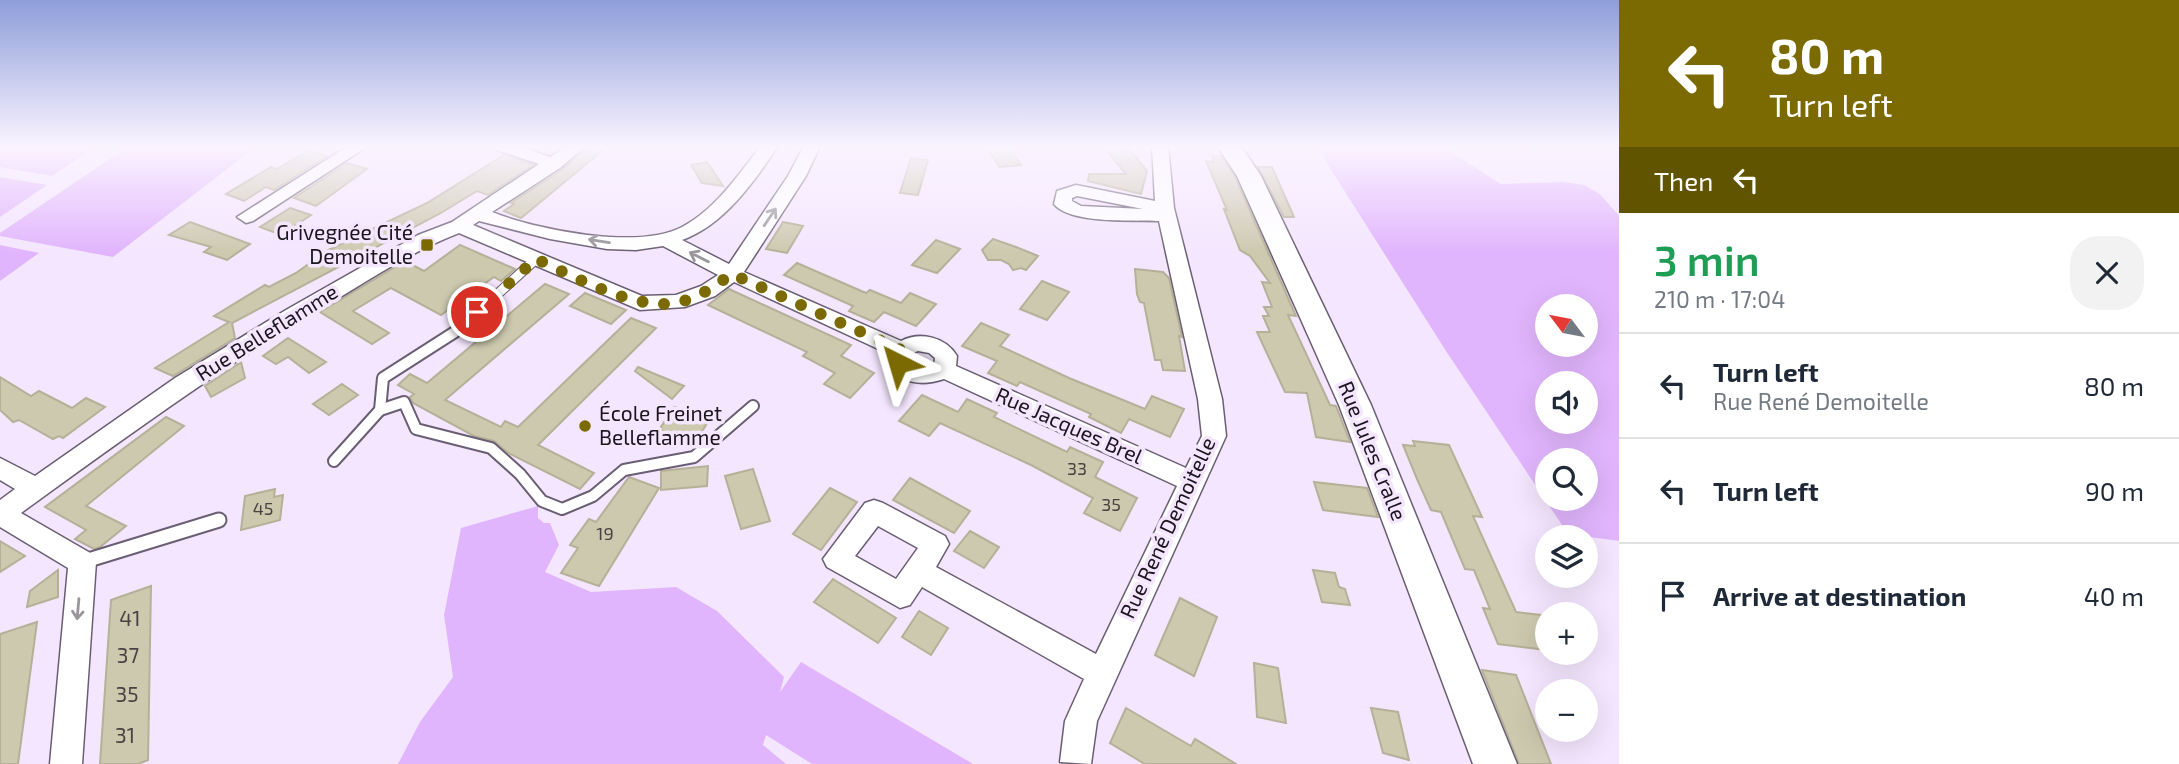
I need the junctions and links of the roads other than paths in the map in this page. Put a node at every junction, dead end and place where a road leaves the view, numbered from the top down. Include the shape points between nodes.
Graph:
1 (302, 182) edge
2 (525, 182) edge
3 (740, 182) edge
4 (793, 182) edge
5 (1163, 182) edge
6 (1253, 182) edge
7 (246, 217) dead end
8 (478, 224) junction
9 (666, 240) junction
10 (536, 259) junction
11 (732, 274) junction
12 (753, 406) dead end
13 (380, 410) junction
14 (334, 461) dead end
15 (0, 468) edge
16 (1193, 482) junction
17 (36, 489) junction
18 (0, 514) edge
19 (219, 520) dead end
20 (82, 562) junction
21 (917, 570) dead end
22 (1102, 673) junction
23 (1076, 762) edge
24 (66, 764) edge
25 (1495, 764) edge

1 - 7 street
2 - 8 street, Rue Belleflamme via 491,203
3 - 9 street via 710,217
11 -> 4 street
5 - 16 street, Rue René Demoitelle via 1214,436
6 - 25 street, Rue Jules Cralle via 1355,405
9 -> 8 street via 622,245
8 - 10 street
8 - 17 street, Rue Belleflamme via 425,239 293,315 183,384
11 -> 9 street, Rue Jacques Brel
10 - 11 street via 640,303 678,303 708,291
10 - 13 lane via 458,330 383,378
11 - 16 street, Rue Jacques Brel via 901,350 915,343 935,346 946,356 945,369
12 - 13 lane via 694,457 624,470 593,496 562,509 542,501 491,448 416,429 404,402
13 - 14 lane
15 - 17 street
16 - 22 street, Rue René Demoitelle
17 - 18 street, Rue Belleflamme
18 - 20 street
19 - 20 lane
20 -> 24 street
21 - 22 street
22 - 23 street, Rue René Demoitelle via 1081,721

